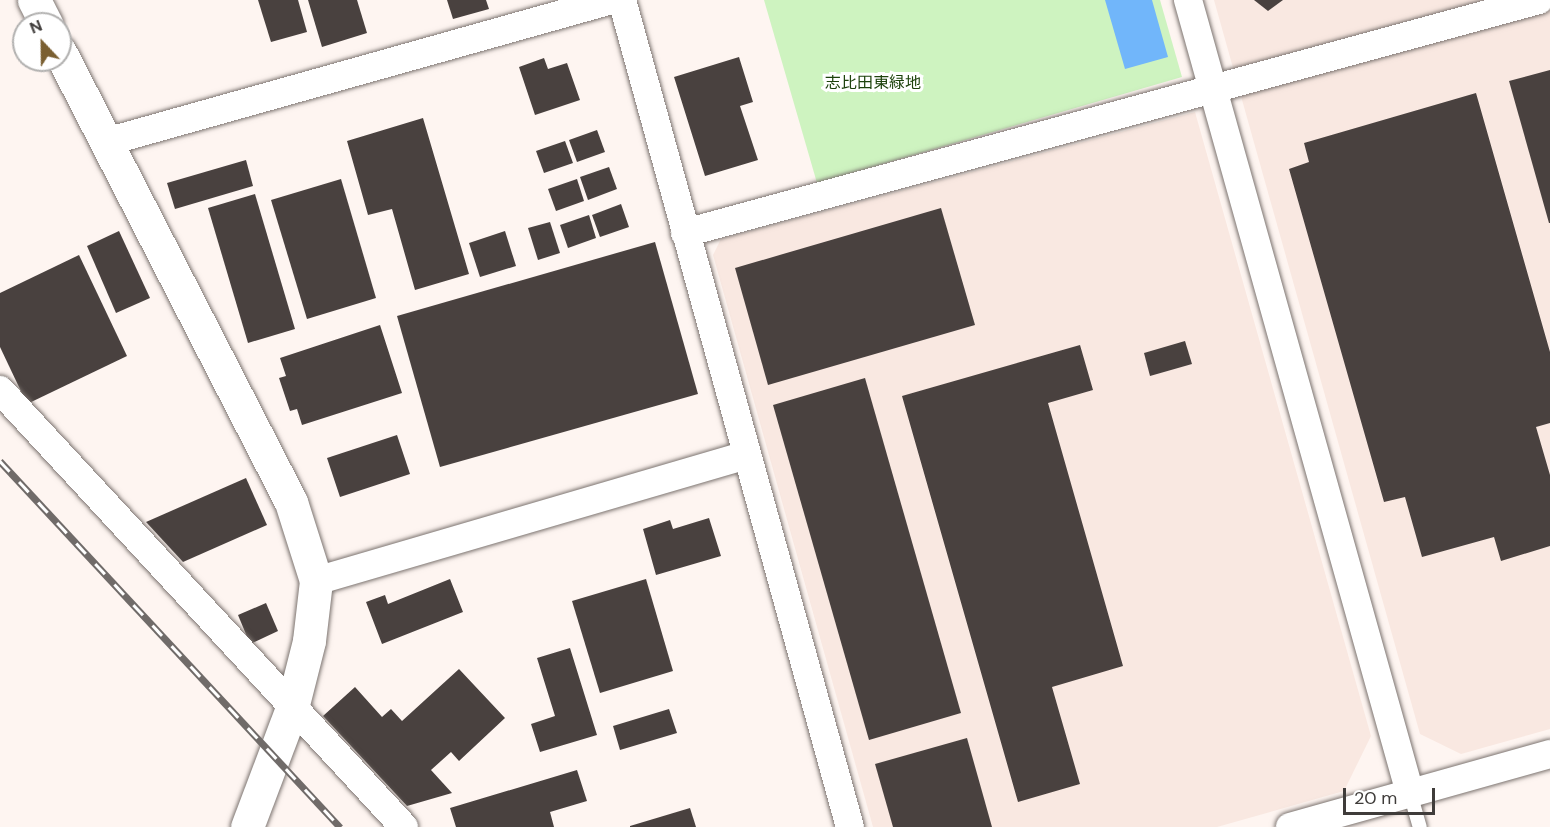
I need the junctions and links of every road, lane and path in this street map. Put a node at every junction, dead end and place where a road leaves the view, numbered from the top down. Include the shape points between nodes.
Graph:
1 (1188, 0) edge
2 (1539, 0) edge
3 (609, 1) edge
4 (70, 72) edge
5 (1213, 87) junction
6 (106, 142) junction
7 (685, 233) junction
8 (0, 390) edge
9 (747, 455) junction
10 (316, 581) junction
11 (292, 708) junction
12 (1550, 754) edge
13 (1410, 793) junction
14 (247, 827) edge
15 (404, 827) edge
16 (850, 827) edge
17 (1290, 827) edge
18 (1420, 827) edge

1 - 5 street
2 - 5 street
3 - 6 street
3 - 7 street
4 - 6 street
5 - 7 street
5 - 13 street
6 - 10 street via 291,502
7 - 9 street
8 - 11 street
9 - 10 street
9 - 16 street
10 - 11 street via 309,641
11 - 14 street
11 - 15 street
12 - 13 street
13 - 17 street
13 - 18 lane

